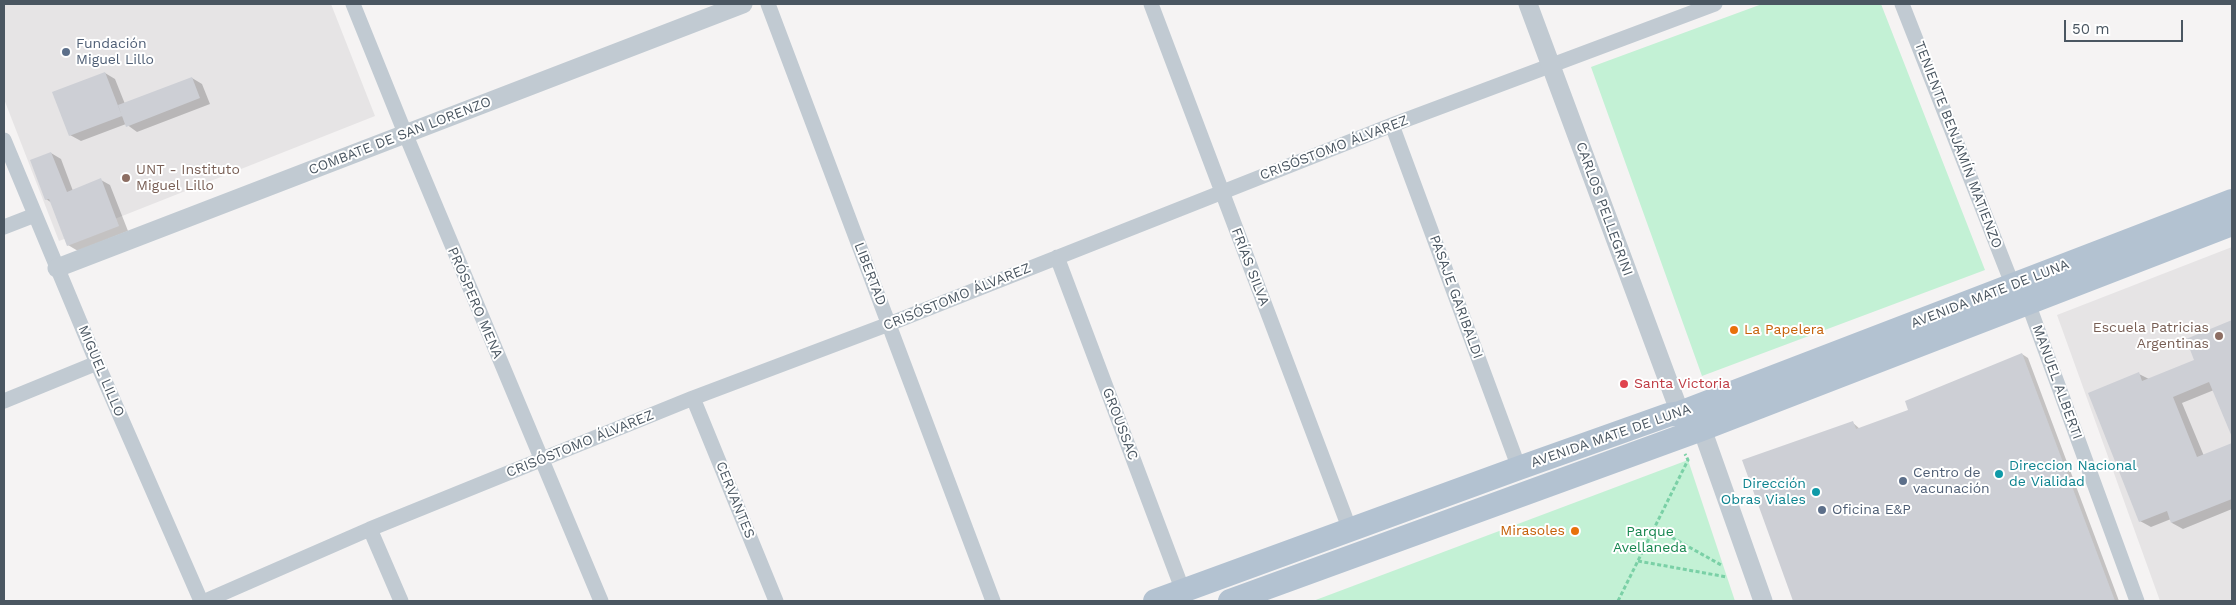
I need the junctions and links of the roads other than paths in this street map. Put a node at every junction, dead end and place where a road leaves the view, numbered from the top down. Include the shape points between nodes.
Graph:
1 (353, 4) edge
2 (743, 4) edge
3 (768, 4) edge
4 (1151, 4) edge
5 (1528, 4) edge
6 (1714, 4) edge
7 (1902, 4) edge
8 (1550, 64) junction
9 (1392, 125) junction
10 (405, 133) junction
11 (4, 140) edge
12 (1221, 192) junction
13 (2232, 201) edge
14 (34, 215) junction
15 (2232, 224) edge
16 (4, 227) edge
17 (1057, 257) junction
18 (57, 268) junction
19 (2013, 286) junction
20 (2028, 303) junction
21 (889, 324) junction
22 (97, 362) junction
23 (693, 398) junction
24 (4, 401) edge
25 (1680, 413) junction
26 (1702, 429) junction
27 (540, 459) junction
28 (1519, 468) junction
29 (370, 529) junction
30 (1350, 530) junction
31 (1183, 591) junction
32 (201, 601) edge
33 (205, 601) edge
34 (401, 601) edge
35 (601, 601) edge
36 (776, 601) edge
37 (993, 601) edge
38 (1155, 601) edge
39 (1230, 601) edge
40 (1763, 601) edge
41 (2138, 601) edge

1 - 10 street, PRÓSPERO MENA
2 - 10 street, COMBATE DE SAN LORENZO
3 - 21 street, LIBERTAD
4 - 12 street, FRÍAS SILVA
5 - 8 street, CARLOS PELLEGRINI
6 - 8 street, CRISÓSTOMO ÁLVAREZ
7 - 19 street, TENIENTE BENJAMÍN MATIENZO
8 - 9 street, CRISÓSTOMO ÁLVAREZ
8 - 25 street, CARLOS PELLEGRINI
9 - 12 street, CRISÓSTOMO ÁLVAREZ
9 - 28 street, PASAJE GARIBALDI
10 - 18 street, COMBATE DE SAN LORENZO
10 - 27 street, PRÓSPERO MENA
11 - 14 street, MIGUEL LILLO
12 - 17 street, CRISÓSTOMO ÁLVAREZ
12 - 30 street, FRÍAS SILVA
13 - 19 main road, AVENIDA MATE DE LUNA
14 - 16 street
14 - 18 street, MIGUEL LILLO
15 - 20 main road, AVENIDA MATE DE LUNA
17 - 21 street, CRISÓSTOMO ÁLVAREZ
17 - 31 street, GROUSSAC
18 - 22 street, MIGUEL LILLO
19 - 25 main road, AVENIDA MATE DE LUNA
20 - 26 main road, AVENIDA MATE DE LUNA
20 - 41 street, MANUEL ALBERTI
21 - 23 street, CRISÓSTOMO ÁLVAREZ
21 - 37 street, LIBERTAD
22 - 24 street
22 - 32 street, MIGUEL LILLO
23 - 27 street, CRISÓSTOMO ÁLVAREZ
23 - 36 street, CERVANTES
25 - 26 street
25 - 28 main road, AVENIDA MATE DE LUNA
26 - 39 main road, AVENIDA MATE DE LUNA
26 - 40 street
27 - 29 street, CRISÓSTOMO ÁLVAREZ
27 - 35 street, PRÓSPERO MENA
28 - 30 main road, AVENIDA MATE DE LUNA
29 - 33 street, CRISÓSTOMO ÁLVAREZ
29 - 34 street
30 - 31 main road, AVENIDA MATE DE LUNA
31 - 38 main road, AVENIDA MATE DE LUNA

